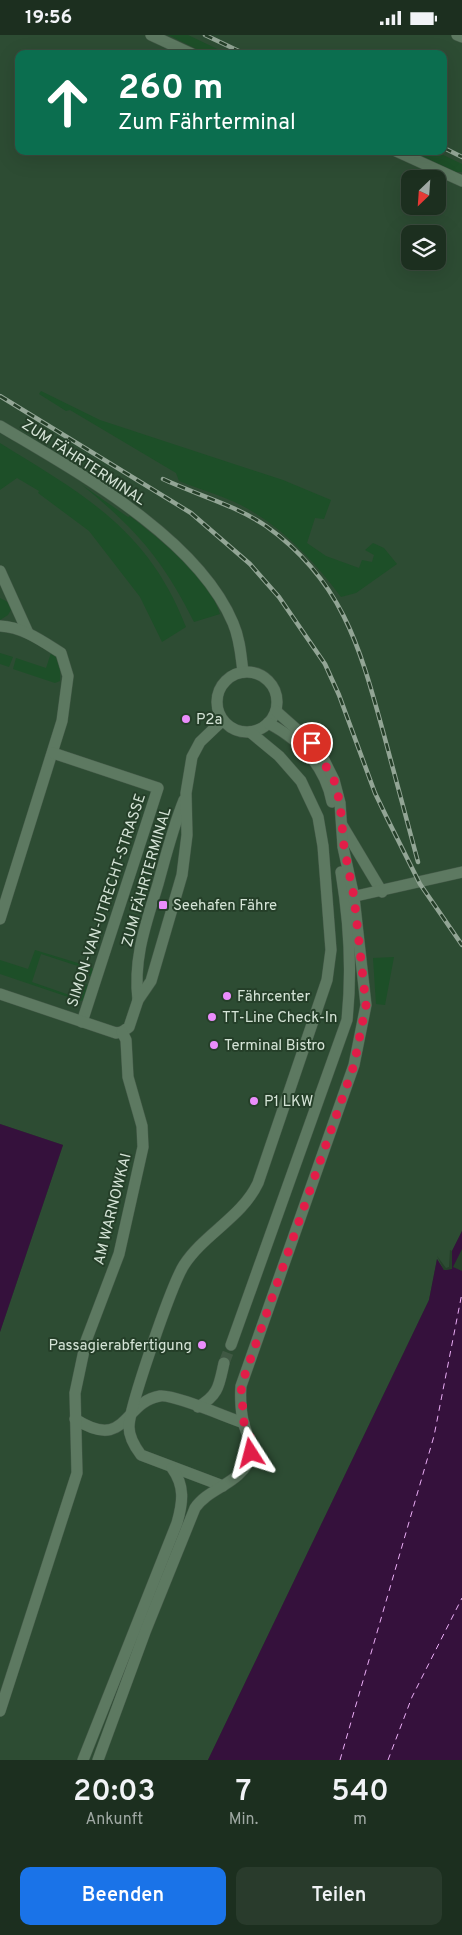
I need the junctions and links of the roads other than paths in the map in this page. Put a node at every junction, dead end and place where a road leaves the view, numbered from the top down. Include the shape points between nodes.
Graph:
1 (151, 35) edge
2 (457, 35) edge
3 (462, 37) edge
4 (183, 50) edge
5 (405, 155) edge
6 (462, 181) edge
7 (0, 426) edge
8 (0, 571) edge
9 (0, 626) edge
10 (28, 633) junction
11 (243, 672) junction
12 (276, 711) junction
13 (223, 720) junction
14 (268, 723) junction
15 (250, 732) junction
16 (53, 753) junction
17 (186, 793) junction
18 (342, 824) junction
19 (462, 872) edge
20 (382, 892) junction
21 (350, 898) junction
22 (0, 919) edge
23 (0, 993) edge
24 (138, 1000) junction
25 (82, 1022) junction
26 (122, 1032) junction
27 (231, 1345) tunnel mouth
28 (224, 1363) tunnel mouth
29 (198, 1407) junction
30 (130, 1415) junction
31 (75, 1419) junction
32 (244, 1423) junction
33 (172, 1468) junction
34 (223, 1486) junction
35 (0, 1711) edge
36 (83, 1760) edge
37 (98, 1760) edge

1 - 4 street
2 - 3 street
5 - 6 street
7 - 11 street, ZUM FÄHRTERMINAL via 115,497 185,556 215,591 233,623
8 - 10 street
9 - 10 street
10 - 16 street via 61,653 67,667 62,721
11 - 12 street via 257,673 268,680 277,697
11 - 13 street via 230,677 221,687 217,700
12 - 14 street
12 - 18 street via 312,743 324,760 334,780
13 - 15 street via 235,729
13 - 17 street, ZUM FÄHRTERMINAL via 197,746
14 - 15 street
14 - 21 street via 290,735 320,770 332,799
15 - 30 street via 279,756 301,781 318,817 324,846 331,950 327,980 262,1173 248,1199 184,1264
16 - 22 street
16 - 25 street, SIMON-VAN-UTRECHT-STRASSE via 158,788
17 - 24 street, ZUM FÄHRTERMINAL via 142,937 136,977
17 - 24 street, ZUM FÄHRTERMINAL via 187,835 182,875 151,981
18 - 20 street
18 - 21 street
19 - 20 street
20 - 21 street
21 - 27 street via 347,1020
21 - 32 street via 366,1005 357,1053 241,1386
23 - 25 street
24 - 26 street, ZUM FÄHRTERMINAL via 133,1019
25 - 26 street
26 - 31 street, AM WARNOWKAI via 126,1040 128,1077 142,1126 143,1147 119,1254 86,1341 75,1393
28 - 29 street via 215,1394
29 - 30 street via 162,1396 142,1403
29 - 32 street
30 - 31 street via 122,1425 112,1429 101,1429
30 - 33 street via 131,1439 141,1455
31 - 35 street, AM WARNOWKAI via 77,1473
32 - 34 street via 250,1435 250,1457 239,1474
33 - 34 street
33 - 36 street via 182,1488 182,1503
34 - 37 street via 202,1499 195,1508

